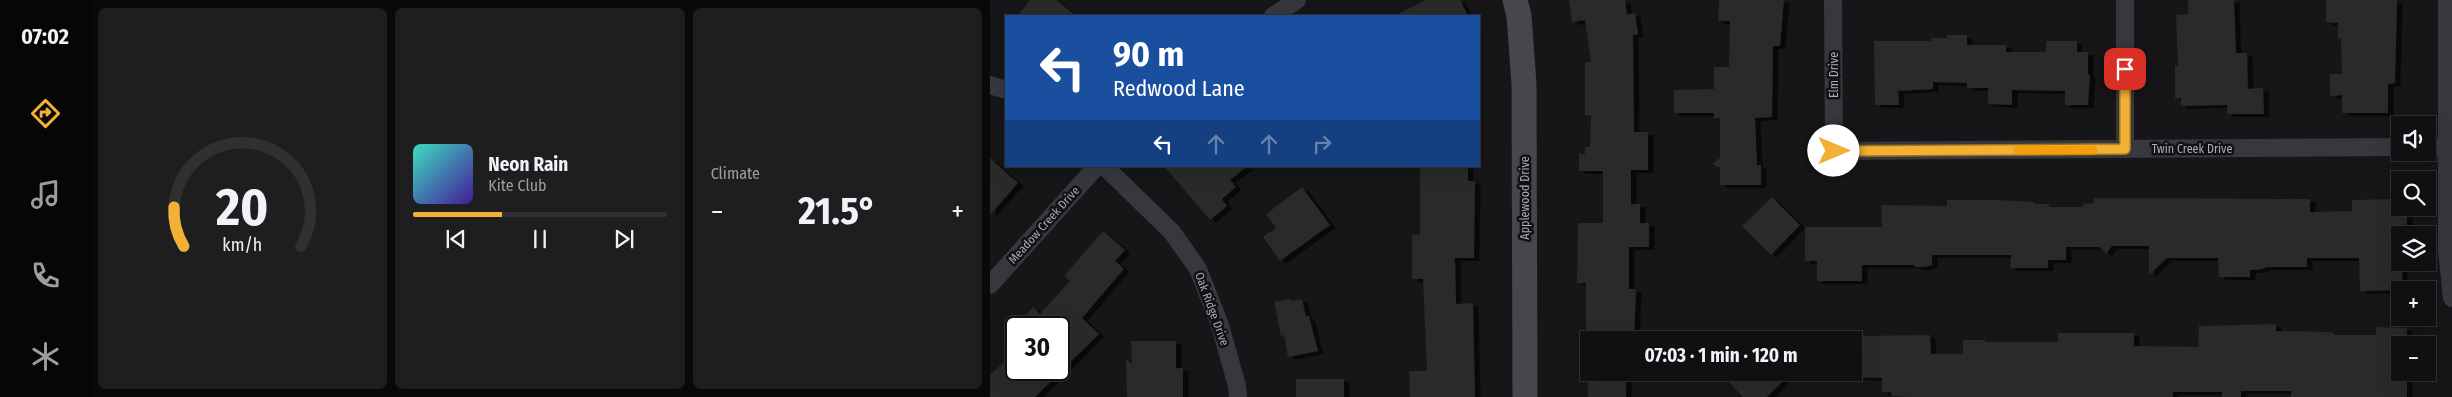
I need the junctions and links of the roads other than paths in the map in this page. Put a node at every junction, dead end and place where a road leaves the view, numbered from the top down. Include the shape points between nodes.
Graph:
1 (1297, 0) edge
2 (1515, 0) edge
3 (1834, 0) edge
4 (2125, 0) edge
5 (2447, 0) edge
6 (1274, 15) edge
7 (990, 85) edge
8 (1005, 90) edge
9 (2391, 147) edge
10 (2436, 147) edge
11 (2450, 147) edge
12 (2125, 149) junction
13 (1834, 151) joint
14 (1096, 167) edge
15 (1105, 167) edge
16 (990, 285) edge
17 (2452, 298) edge
18 (1238, 397) edge
19 (1525, 397) edge

1 - 6 street
2 - 19 street, Applewood Drive via 1524,84
3 - 13 street, Elm Drive
4 - 12 street
5 - 11 street
7 - 8 street
9 - 12 street, Twin Creek Drive
10 - 11 street
11 - 17 street via 2447,250
12 - 13 street, Twin Creek Drive
14 - 16 street, Meadow Creek Drive
15 - 18 street, Oak Ridge Drive via 1172,232 1198,269 1220,325

